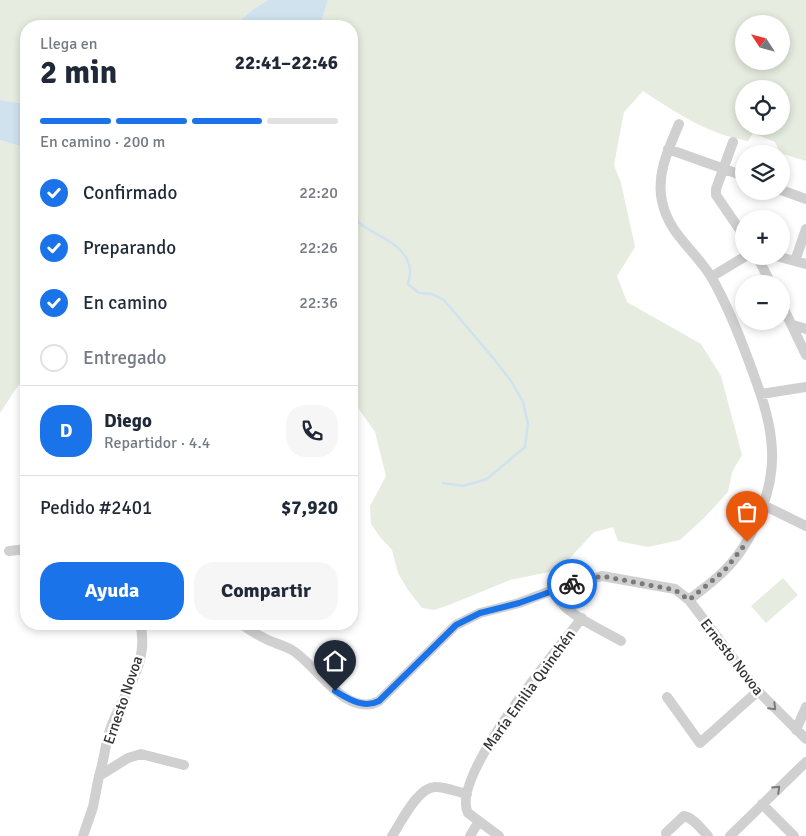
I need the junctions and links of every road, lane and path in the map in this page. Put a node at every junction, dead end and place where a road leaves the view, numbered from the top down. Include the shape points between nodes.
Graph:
1 (679, 124) dead end
2 (733, 142) dead end
3 (668, 150) junction
4 (723, 169) junction
5 (735, 173) edge
6 (790, 193) edge
7 (806, 199) edge
8 (735, 223) edge
9 (806, 229) edge
10 (790, 260) edge
11 (795, 261) junction
12 (735, 263) edge
13 (806, 264) edge
14 (711, 277) junction
15 (790, 320) edge
16 (793, 325) junction
17 (806, 329) edge
18 (806, 355) edge
19 (806, 387) edge
20 (761, 394) junction
21 (763, 505) junction
22 (806, 526) edge
23 (20, 550) edge
24 (8, 551) dead end
25 (553, 590) junction
26 (689, 600) junction
27 (582, 618) junction
28 (141, 630) edge
29 (250, 630) edge
30 (261, 630) edge
31 (263, 638) junction
32 (621, 641) dead end
33 (758, 691) junction
34 (667, 697) dead end
35 (806, 707) edge
36 (796, 730) junction
37 (806, 739) edge
38 (806, 762) edge
39 (184, 765) dead end
40 (99, 776) junction
41 (467, 794) junction
42 (762, 804) junction
43 (479, 821) junction
44 (666, 833) dead end
45 (84, 836) edge
46 (392, 836) edge
47 (470, 836) edge
48 (499, 836) edge
49 (708, 836) edge
50 (730, 836) edge
51 (794, 836) edge

1 - 3 street
2 - 4 street
3 - 4 street
3 - 14 street via 660,193 665,213
4 - 5 street
4 - 8 street via 716,195
6 - 7 street
9 - 11 street
10 - 11 street
11 - 13 street
12 - 14 street
14 - 20 street
15 - 16 street
16 - 17 street
16 - 18 street
19 - 20 street
20 - 21 street via 772,453
21 - 22 street
21 - 26 street via 740,552 724,571
23 - 24 street
25 - 26 street, Ernesto Novoa via 602,576 675,590
25 - 27 street via 560,602
25 - 31 street, Ernesto Novoa via 480,613 456,625 372,705 361,704 335,691 291,649
26 - 33 street, Ernesto Novoa
27 - 32 street
27 - 41 street, María Emilia Quinchén via 493,737 480,757
28 - 40 street, Ernesto Novoa via 140,660 110,730
29 - 31 street, Ernesto Novoa
30 - 31 street
33 - 34 street via 700,743
33 -> 36 street, Ernesto Novoa
35 - 36 street
36 - 37 street, Ernesto Novoa
42 -> 38 street
39 - 40 street via 141,754
40 - 45 street, Ernesto Novoa via 94,807
41 - 43 street via 466,809
41 - 46 street via 434,787 425,790
42 - 50 street
42 - 51 street
43 - 47 street
43 - 48 street
44 - 49 street via 684,816 693,820

